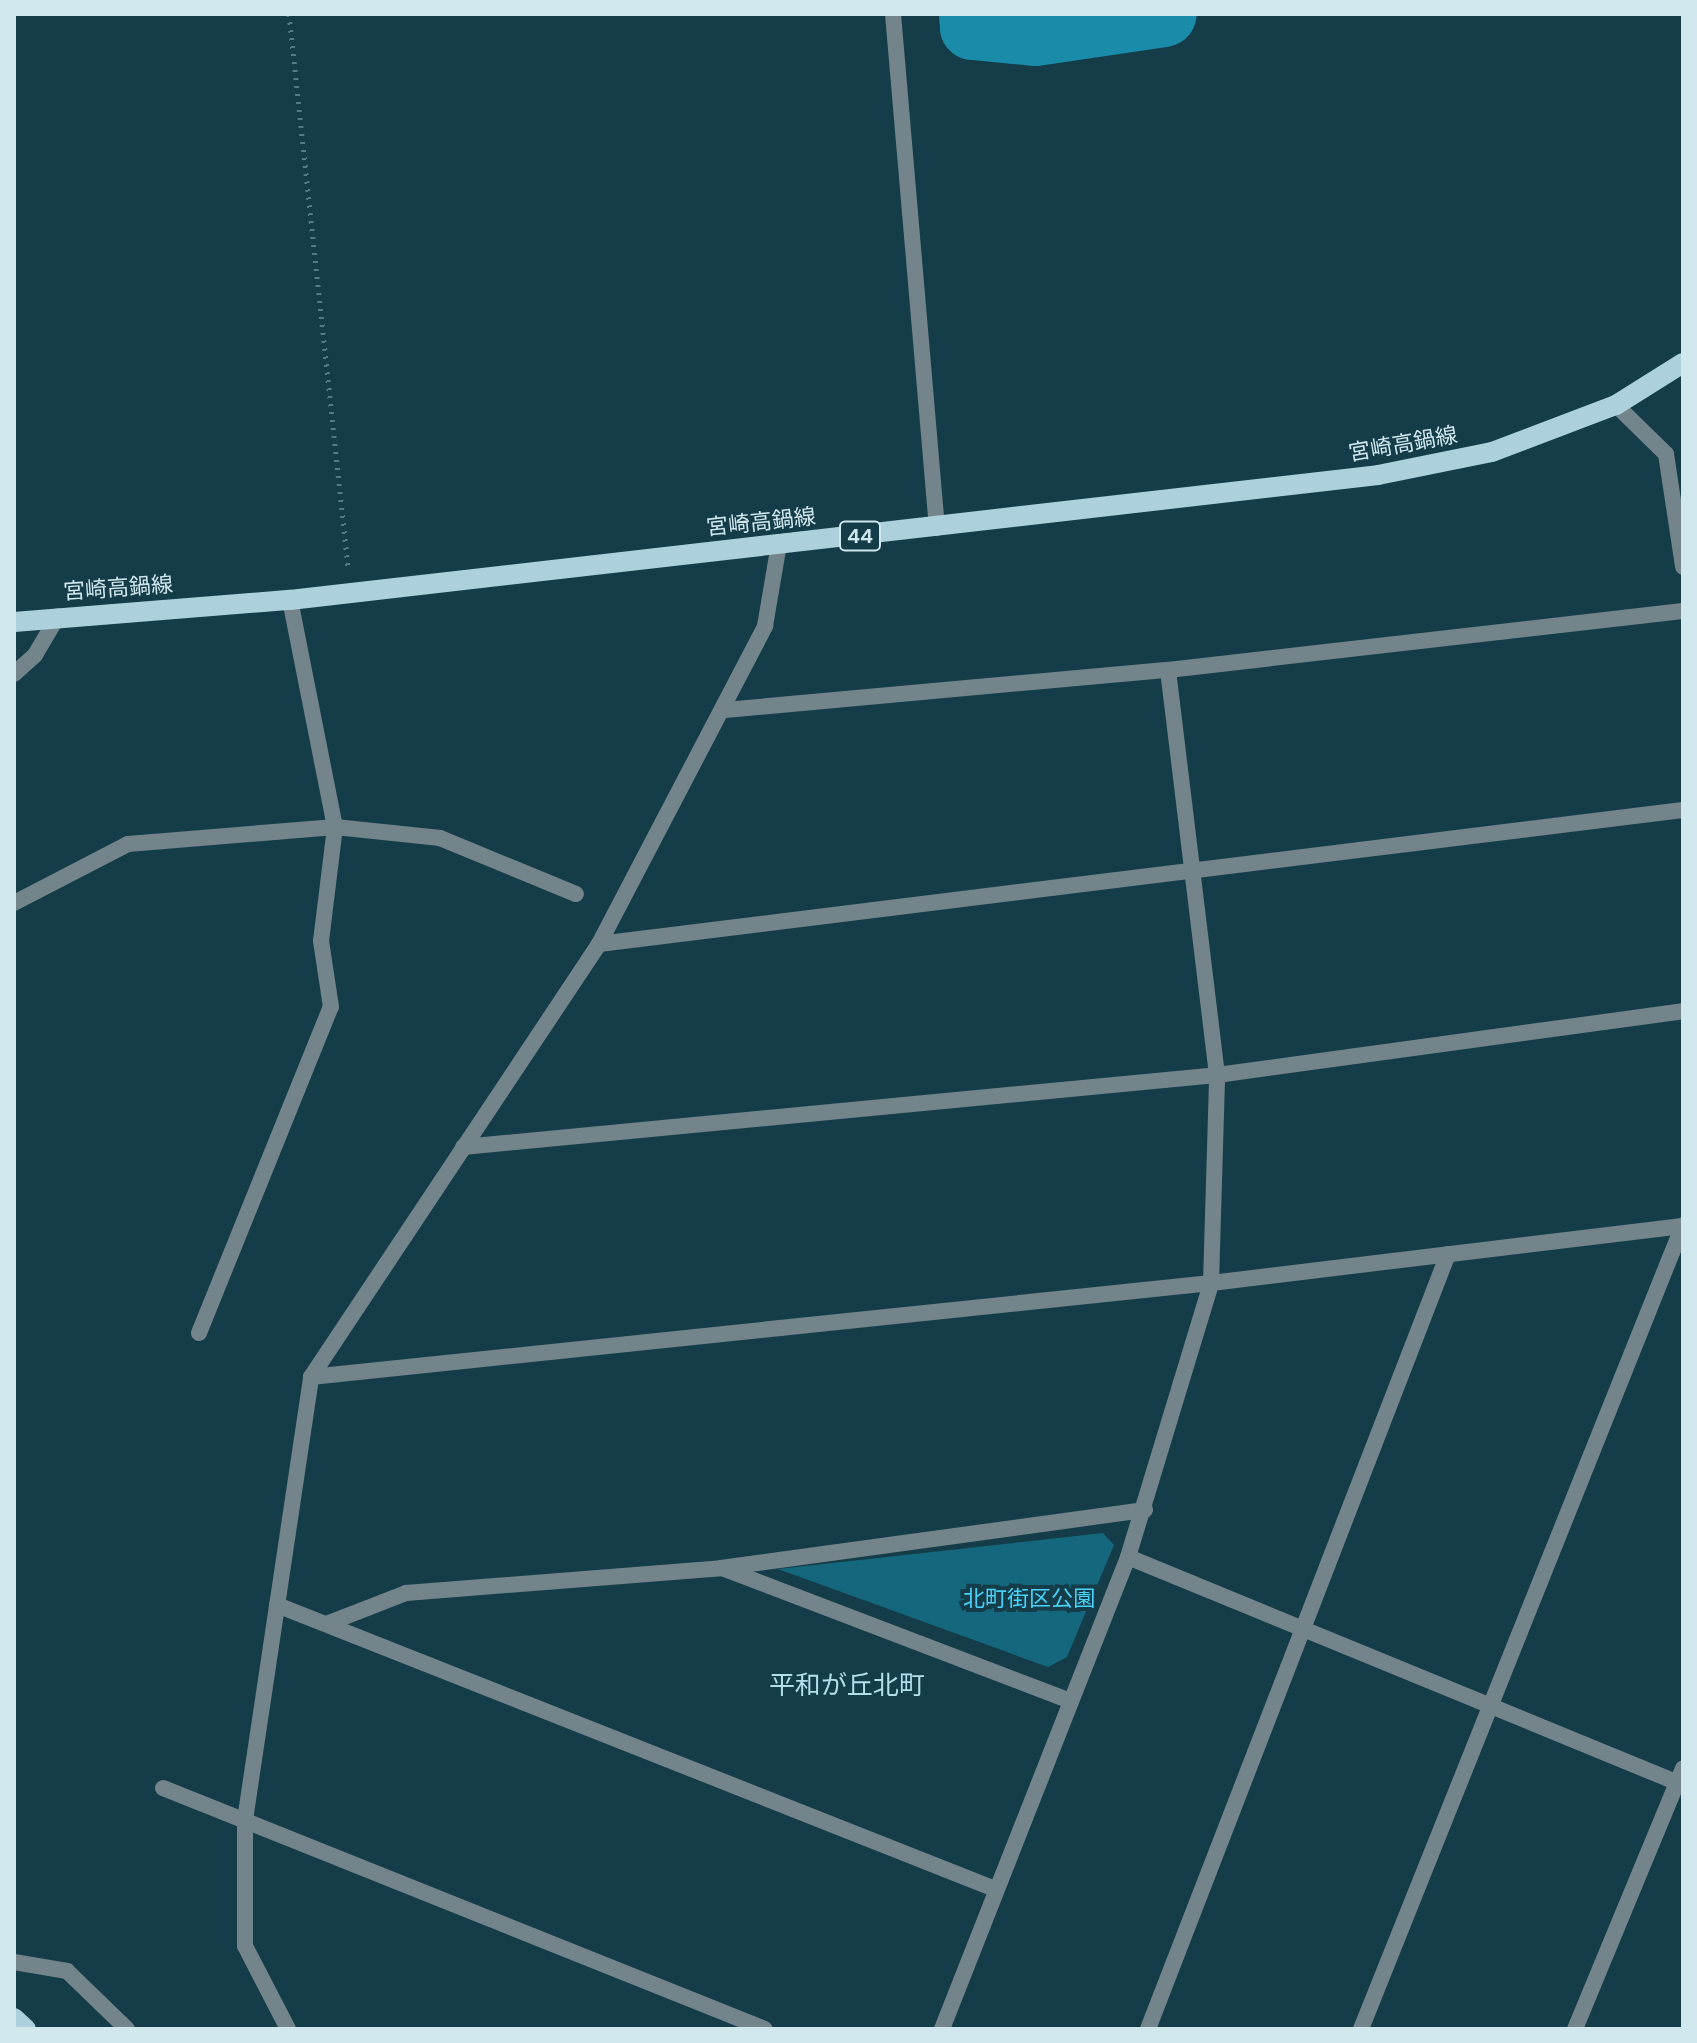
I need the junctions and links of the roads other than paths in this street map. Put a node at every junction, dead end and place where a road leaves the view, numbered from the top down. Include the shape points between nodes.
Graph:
1 (893, 14) edge
2 (1683, 363) edge
3 (1616, 405) junction
4 (1679, 502) edge
5 (937, 528) junction
6 (779, 544) junction
7 (1683, 567) edge
8 (290, 600) junction
9 (1683, 611) edge
10 (58, 616) junction
11 (14, 622) edge
12 (1168, 670) junction
13 (14, 674) edge
14 (725, 710) junction
15 (1683, 810) edge
16 (335, 827) junction
17 (1196, 870) junction
18 (576, 894) dead end
19 (14, 903) edge
20 (599, 944) junction
21 (1683, 1011) edge
22 (1217, 1075) junction
23 (463, 1147) junction
24 (1683, 1226) edge
25 (1448, 1254) junction
26 (1211, 1283) junction
27 (199, 1333) dead end
28 (311, 1377) junction
29 (1145, 1510) junction
30 (1128, 1557) junction
31 (721, 1568) junction
32 (277, 1605) junction
33 (329, 1623) junction
34 (1302, 1632) junction
35 (1070, 1701) junction
36 (1490, 1707) junction
37 (1681, 1778) edge
38 (163, 1788) dead end
39 (245, 1820) junction
40 (995, 1889) junction
41 (14, 1962) edge
42 (14, 2018) edge
43 (727, 2022) edge
44 (26, 2029) edge
45 (127, 2029) edge
46 (288, 2029) edge
47 (765, 2029) edge
48 (942, 2029) edge
49 (1148, 2029) edge
50 (1361, 2029) edge
51 (1575, 2029) edge

1 - 5 street
2 - 3 main road, 宮崎高鍋線 / 44
3 - 4 street via 1666,454
3 - 5 main road, 宮崎高鍋線 / 44 via 1492,452 1378,475
4 - 7 street
5 - 6 main road, 宮崎高鍋線 / 44
6 - 8 main road, 宮崎高鍋線 / 44
6 - 14 street via 765,626
8 - 10 main road, 宮崎高鍋線 / 44
8 - 16 street
9 - 12 street
10 - 11 main road, 宮崎高鍋線 / 44
10 - 13 street via 35,655
12 - 14 street
12 - 17 street
14 - 20 street
15 - 17 street
16 - 18 street via 440,838
16 - 19 street via 128,844
16 - 27 street via 321,941 331,1007
17 - 20 street
17 - 22 street
20 - 23 street
21 - 22 street
22 - 23 street
22 - 26 street
23 - 28 street
24 - 25 street
24 - 36 street
25 - 26 street
25 - 34 street
26 - 28 street
26 - 29 street
28 - 32 street
29 - 30 street
29 - 31 street
30 - 34 street
30 - 35 street
31 - 33 street via 406,1593
31 - 35 street
32 - 33 street
32 - 39 street
33 - 40 street
34 - 36 street
34 - 49 street
35 - 40 street
36 - 37 street
36 - 50 street
37 - 51 street
38 - 39 street
39 - 43 street
39 - 46 street via 245,1946
40 - 48 street
41 - 45 street via 67,1971
42 - 44 main road
43 - 47 street

